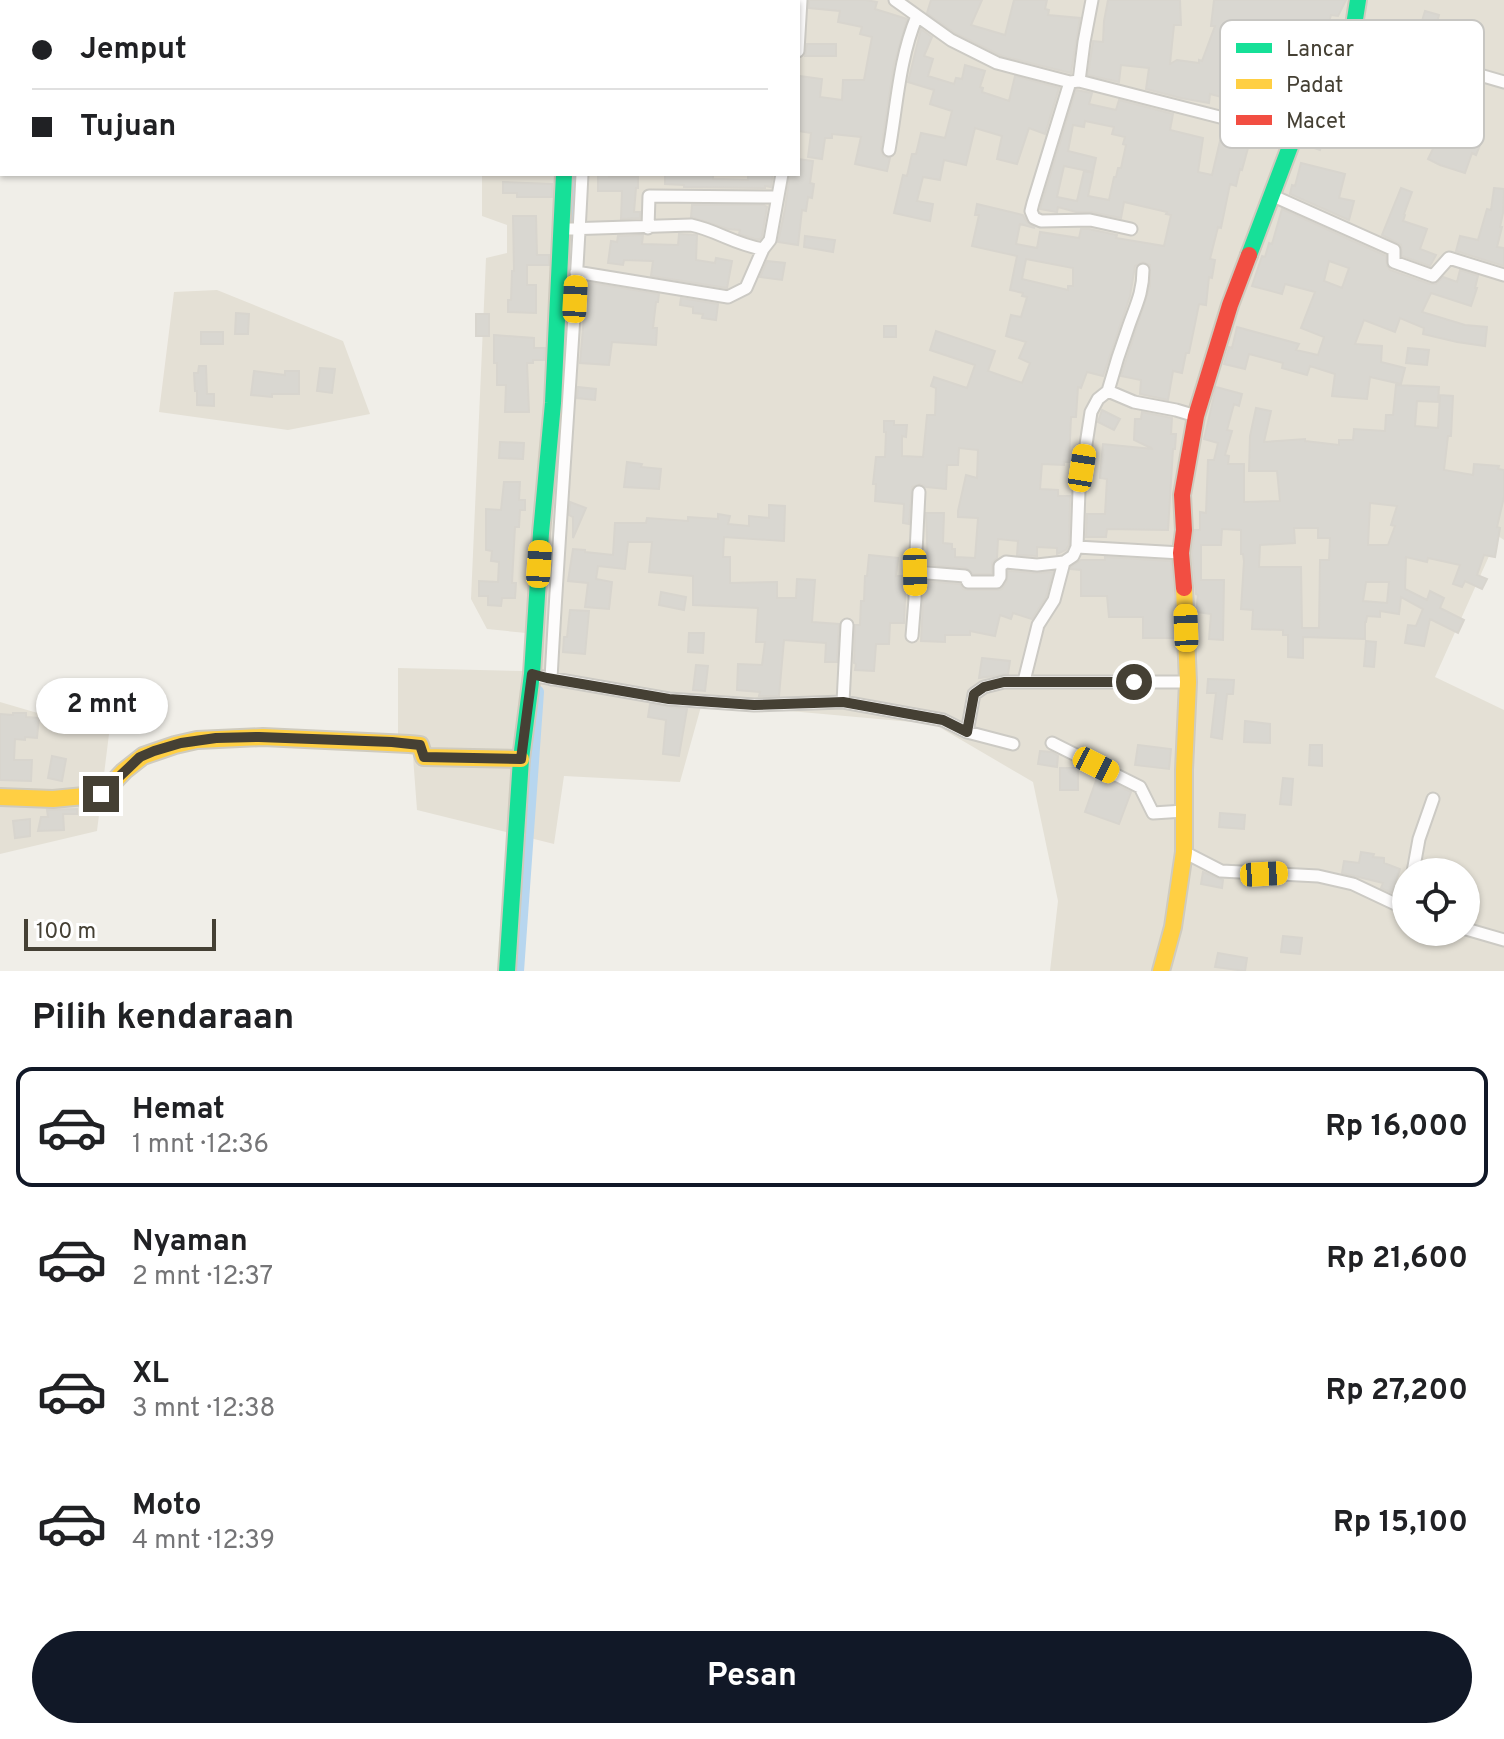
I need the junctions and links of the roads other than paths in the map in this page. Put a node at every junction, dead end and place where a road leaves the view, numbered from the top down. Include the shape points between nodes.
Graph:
1 (801, 0) edge
2 (895, 0) edge
3 (1092, 0) edge
4 (1358, 0) edge
5 (917, 16) junction
6 (1355, 20) edge
7 (800, 35) edge
8 (1484, 76) edge
9 (1074, 81) junction
10 (1504, 82) edge
11 (1220, 118) edge
12 (1289, 148) edge
13 (889, 150) dead end
14 (564, 176) edge
15 (582, 176) edge
16 (782, 176) edge
17 (1271, 195) junction
18 (777, 197) junction
19 (648, 228) junction
20 (570, 229) junction
21 (1131, 229) dead end
22 (763, 249) junction
23 (1143, 270) dead end
24 (576, 272) junction
25 (1504, 275) edge
26 (1108, 391) junction
27 (1196, 416) junction
28 (919, 492) dead end
29 (1077, 547) junction
30 (1181, 553) junction
31 (1064, 562) junction
32 (915, 572) junction
33 (847, 625) dead end
34 (912, 636) dead end
35 (542, 677) junction
36 (1024, 681) junction
37 (1188, 682) junction
38 (843, 702) junction
39 (967, 732) junction
40 (1052, 743) dead end
41 (1013, 744) dead end
42 (521, 759) junction
43 (0, 797) edge
44 (1433, 799) dead end
45 (1184, 811) junction
46 (1184, 852) junction
47 (1416, 858) edge
48 (1392, 902) edge
49 (1480, 933) edge
50 (1504, 940) edge
51 (507, 971) edge
52 (1161, 971) edge

1 - 7 street
2 - 5 street
3 - 9 street
4 - 6 street
5 - 9 street via 997,63
5 - 13 street via 901,68
8 - 10 street
9 - 11 street
9 - 21 street via 1031,211 1041,221 1090,220
12 - 17 street
14 - 20 street
15 - 20 street
16 - 18 street
17 - 25 street via 1394,250 1394,262 1433,276 1449,258
17 - 27 street
18 - 19 street via 649,196
18 - 22 street via 770,240
19 - 20 street
19 - 22 street via 698,226
20 - 24 street
20 - 35 street via 541,533
22 - 24 street via 746,288 728,297
23 - 26 street via 1141,293
24 - 35 street
26 - 27 street
26 - 29 street via 1091,412
27 - 30 street via 1182,495
28 - 32 street
29 - 30 street
29 - 31 street
30 - 37 street
31 - 32 street via 1006,562 997,582
31 - 36 street via 1054,600 1038,625
32 - 34 street
33 - 38 street
35 - 38 street via 669,699 754,705
35 - 42 street
36 - 37 street
36 - 39 street via 994,683 974,694
37 - 45 street
38 - 39 street via 943,720
39 - 41 street
40 - 45 street via 1140,787 1153,813
42 - 43 street via 424,757 420,745 392,742 216,738 140,757 96,796
42 - 51 street
44 - 47 street
45 - 46 street
46 - 48 street via 1221,871 1318,876 1353,884
46 - 52 street
49 - 50 street

